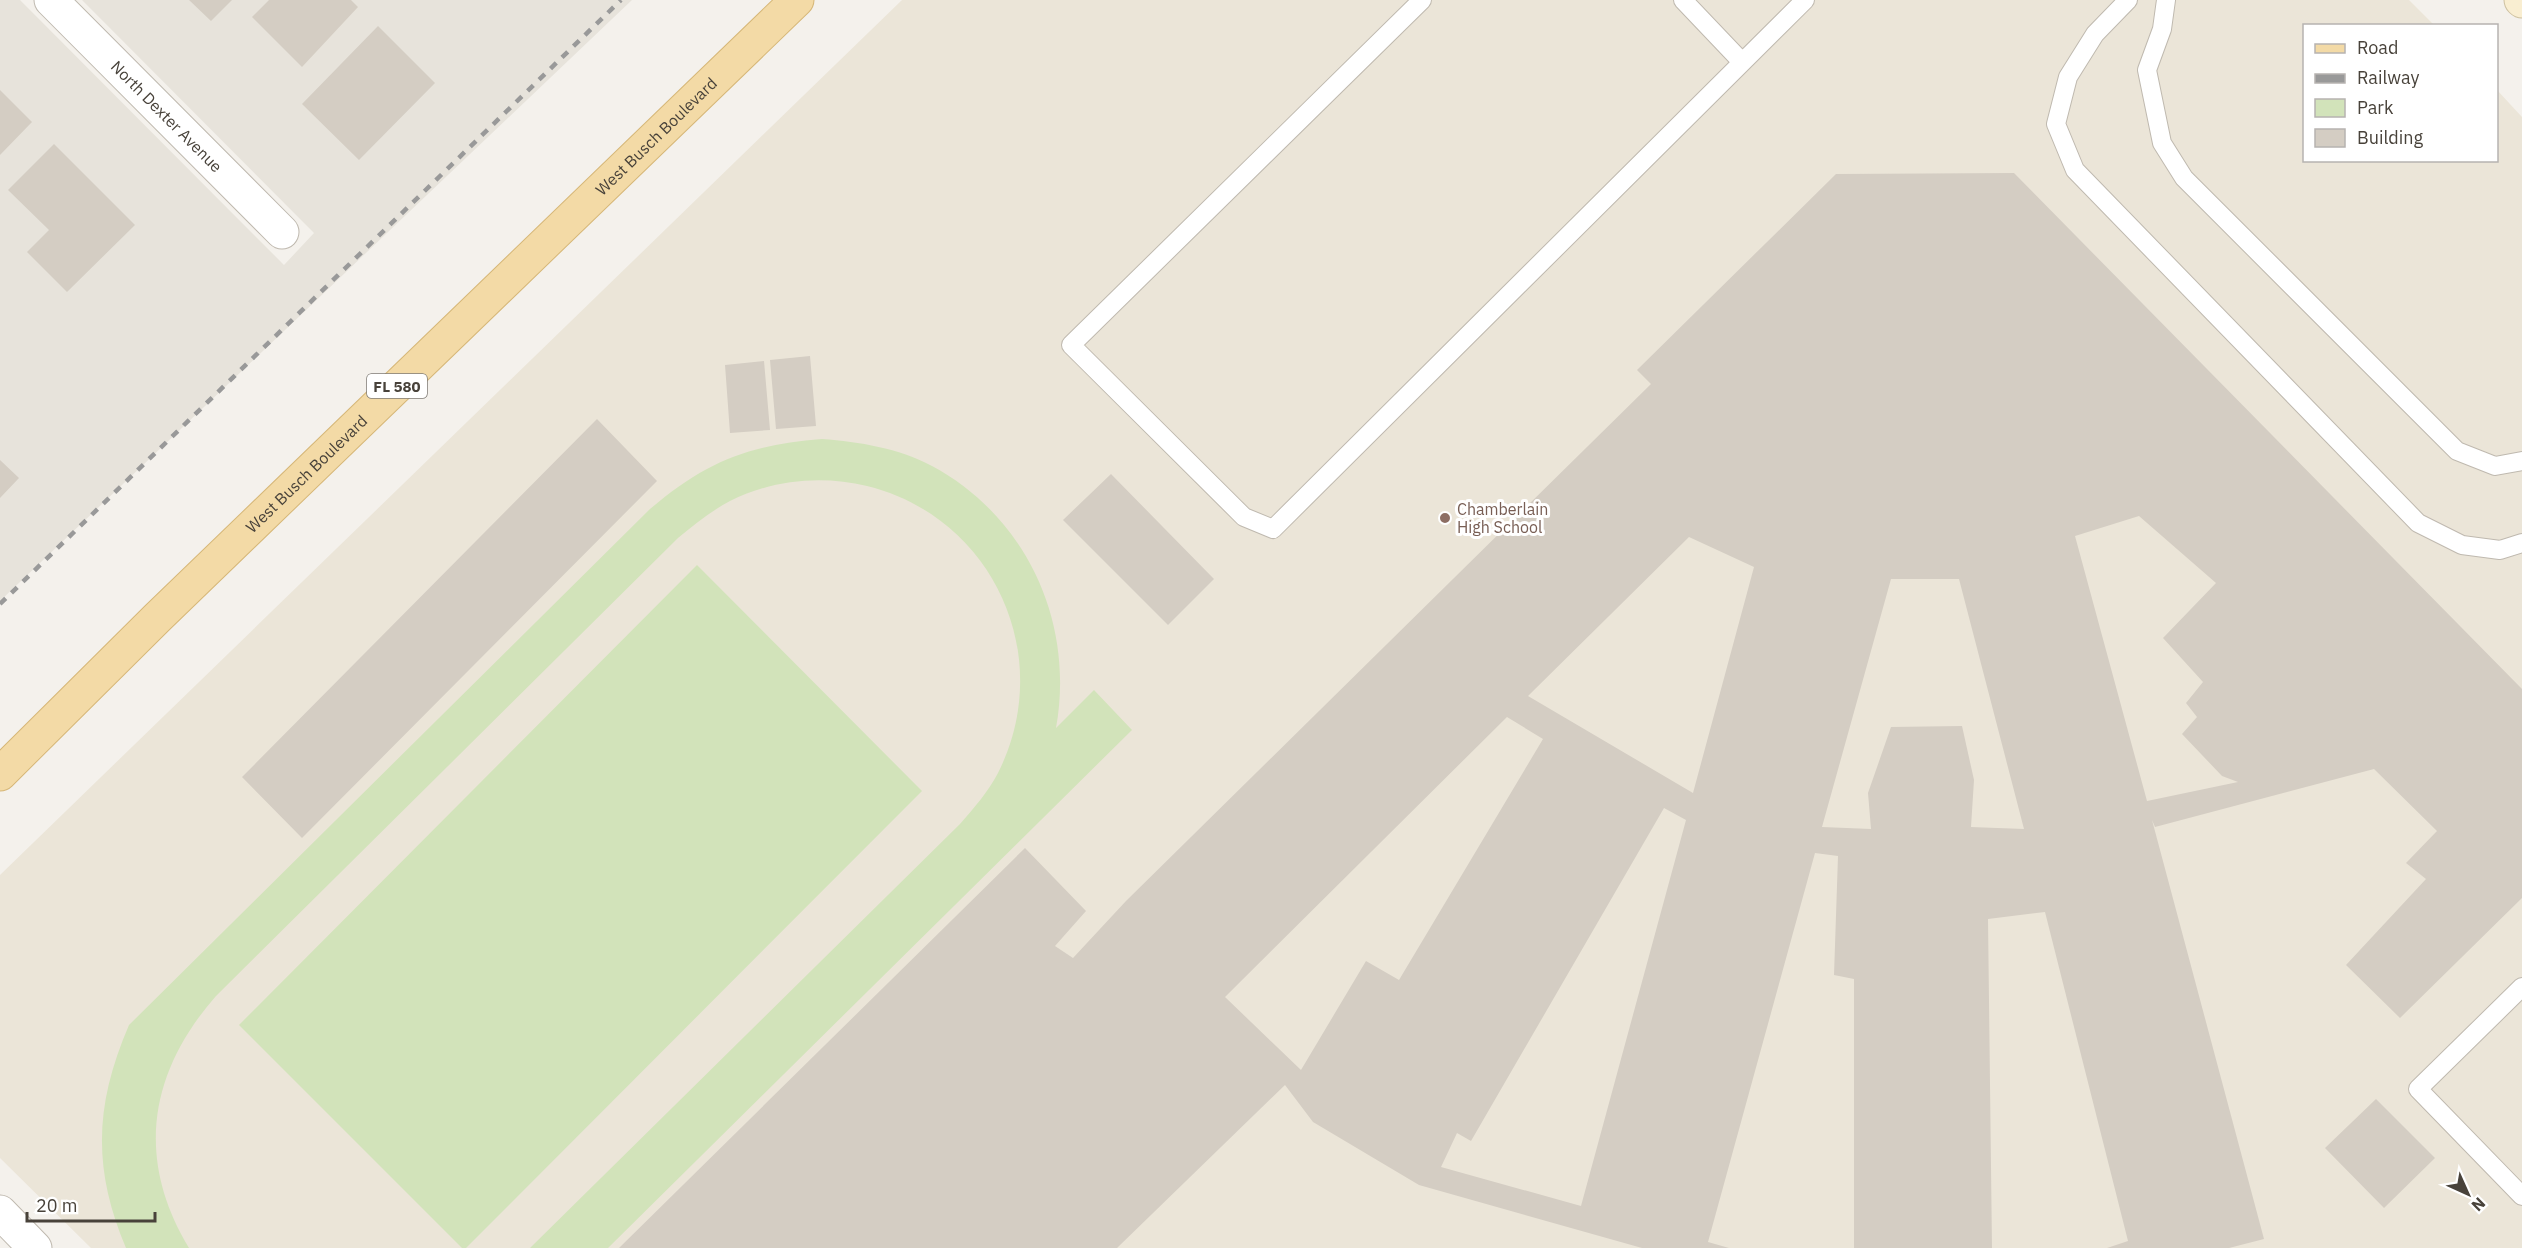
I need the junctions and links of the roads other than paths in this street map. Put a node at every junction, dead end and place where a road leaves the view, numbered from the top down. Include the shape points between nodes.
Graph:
1 (51, 0) edge
2 (797, 0) edge
3 (1422, 0) edge
4 (1683, 0) edge
5 (1805, 0) edge
6 (2128, 0) edge
7 (2166, 0) edge
8 (1742, 61) junction
9 (282, 232) dead end
10 (2522, 461) edge
11 (2522, 543) edge
12 (0, 774) edge
13 (2522, 987) edge
14 (2522, 1196) edge
15 (0, 1212) edge
16 (23, 1244) edge

1 - 9 street, North Dexter Avenue
2 - 12 main road, West Busch Boulevard / FL 580
3 - 8 lane via 1071,345 1244,518 1273,529
4 - 8 lane
5 - 8 lane
6 - 11 lane via 2095,34 2068,77 2056,124 2075,170 2418,523 2462,545 2500,550
7 - 10 lane via 2162,28 2147,70 2162,143 2184,178 2457,451 2495,466
13 - 14 lane via 2418,1089
15 - 16 street

